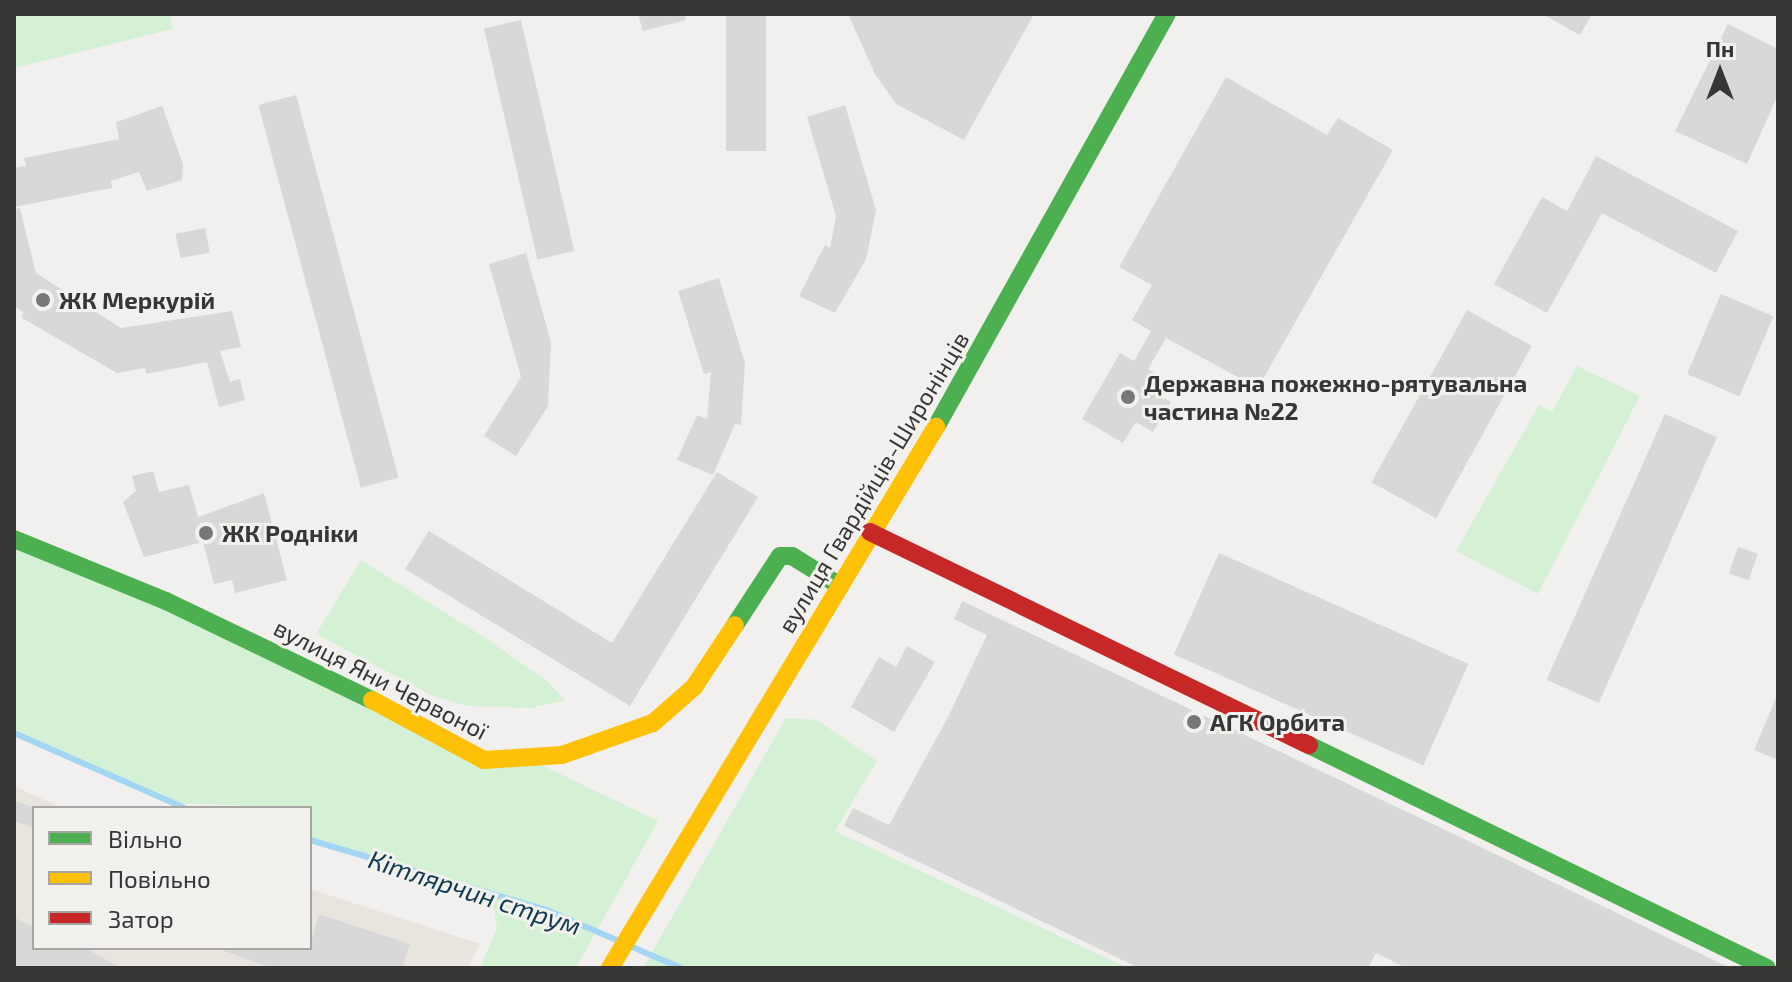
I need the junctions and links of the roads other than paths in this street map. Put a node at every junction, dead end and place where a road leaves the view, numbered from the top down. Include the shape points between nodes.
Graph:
1 (1167, 14) edge
2 (870, 532) junction
3 (14, 539) edge
4 (840, 586) junction
5 (610, 968) edge
6 (1767, 968) edge

1 - 2 street, вулиця Гвардійців-Широнінців via 960,387
2 - 4 street, вулиця Гвардійців-Широнінців
2 - 6 street
3 - 4 street, вулиця Яни Червоної via 299,663 484,760 562,755 653,723 694,687 780,556 792,556
4 - 5 street, вулиця Гвардійців-Широнінців

